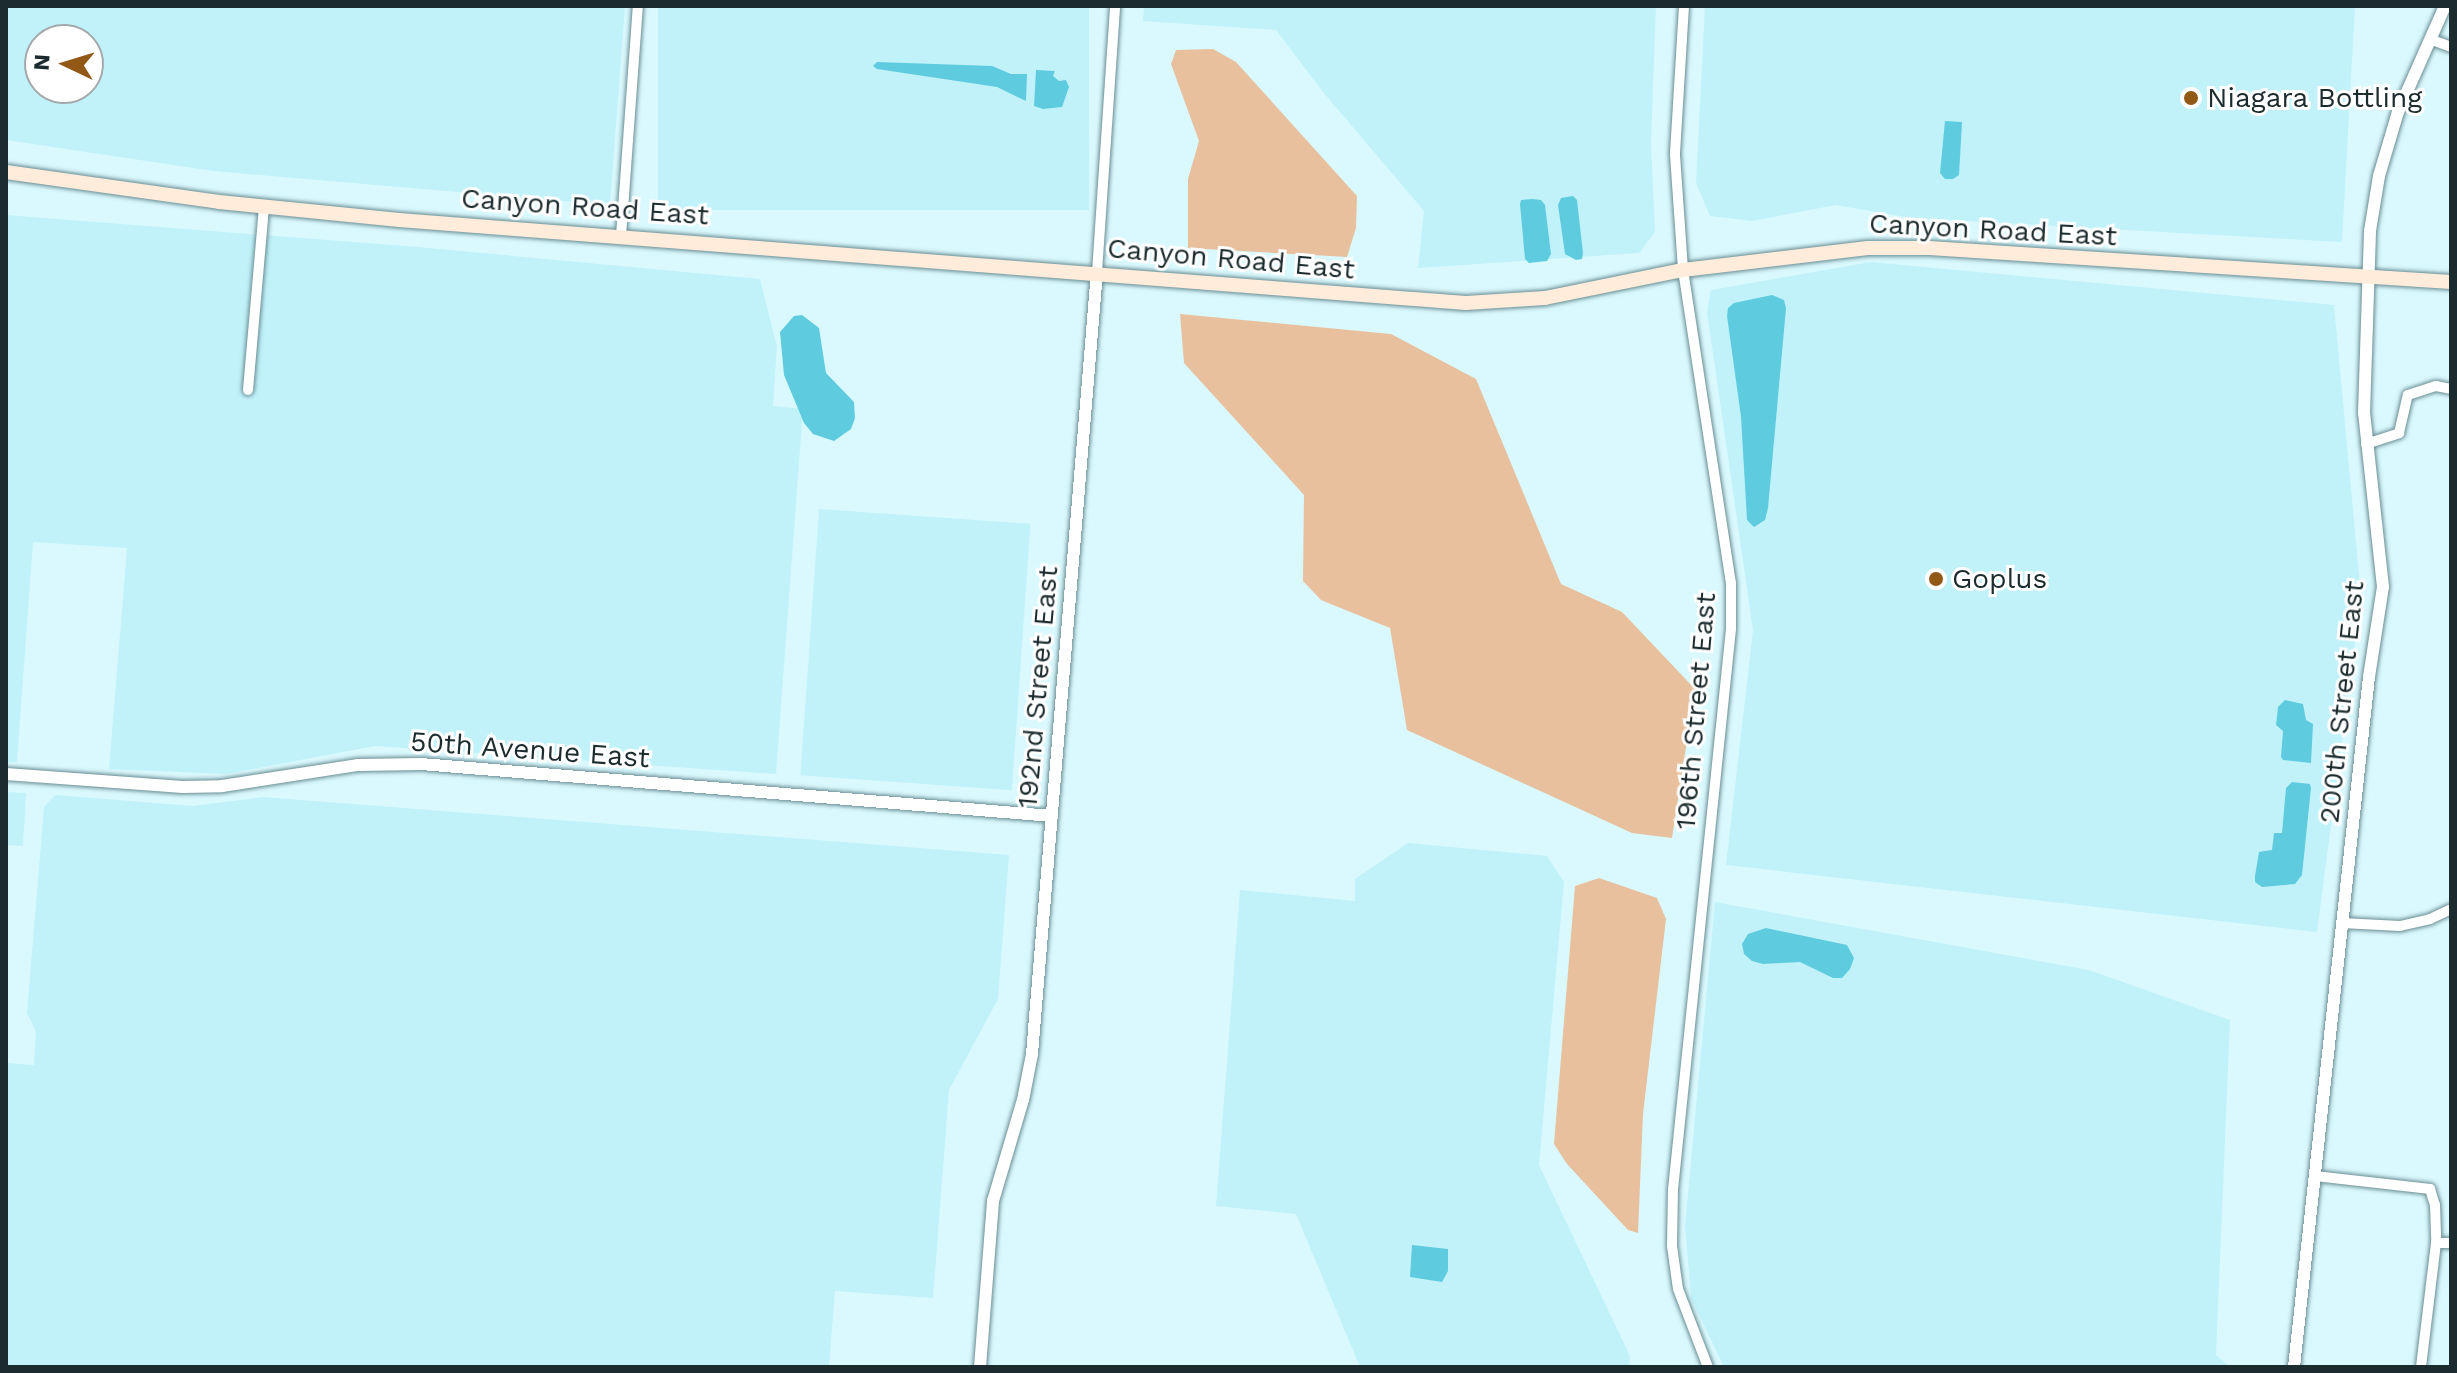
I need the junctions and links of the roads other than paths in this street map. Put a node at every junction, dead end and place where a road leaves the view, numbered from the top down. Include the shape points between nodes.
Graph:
1 (638, 6) edge
2 (1115, 6) edge
3 (1684, 6) edge
4 (2445, 6) edge
5 (2432, 40) junction
6 (2451, 47) edge
7 (6, 172) edge
8 (264, 207) junction
9 (621, 236) junction
10 (1683, 270) junction
11 (1097, 272) junction
12 (2367, 277) junction
13 (2450, 282) edge
14 (2451, 389) edge
15 (248, 390) dead end
16 (2366, 444) junction
17 (6, 774) edge
18 (1052, 816) junction
19 (2451, 909) edge
20 (2342, 923) junction
21 (2315, 1176) junction
22 (2436, 1243) junction
23 (2451, 1243) edge
24 (980, 1367) edge
25 (1708, 1367) edge
26 (2294, 1367) edge
27 (2421, 1367) edge

1 - 9 street
2 - 11 street, 192nd Street East
3 - 10 street, 196th Street East via 1675,155
4 - 5 street, 200th Street East
5 - 6 street
5 - 12 street, 200th Street East via 2398,112 2379,176
7 - 8 main road, Canyon Road East
8 - 9 main road, Canyon Road East
8 - 15 street
9 - 11 main road, Canyon Road East
10 - 11 main road, Canyon Road East via 1545,298 1466,303
10 - 12 main road, Canyon Road East via 1808,253 1929,248
10 - 25 street, 196th Street East via 1731,583 1731,629 1673,1189 1678,1289
11 - 18 street, 192nd Street East
12 - 13 main road, Canyon Road East
12 - 16 street, 200th Street East
14 - 16 street via 2436,386 2408,395 2399,433
16 - 20 street, 200th Street East via 2383,587
17 - 18 street, 50th Avenue East via 183,787 358,765 408,764
18 - 24 street, 192nd Street East via 1032,1054 993,1201
19 - 20 street via 2400,926
20 - 21 street, 200th Street East
21 - 22 street via 2430,1189
21 - 26 street, 200th Street East
22 - 23 street
22 - 27 street

